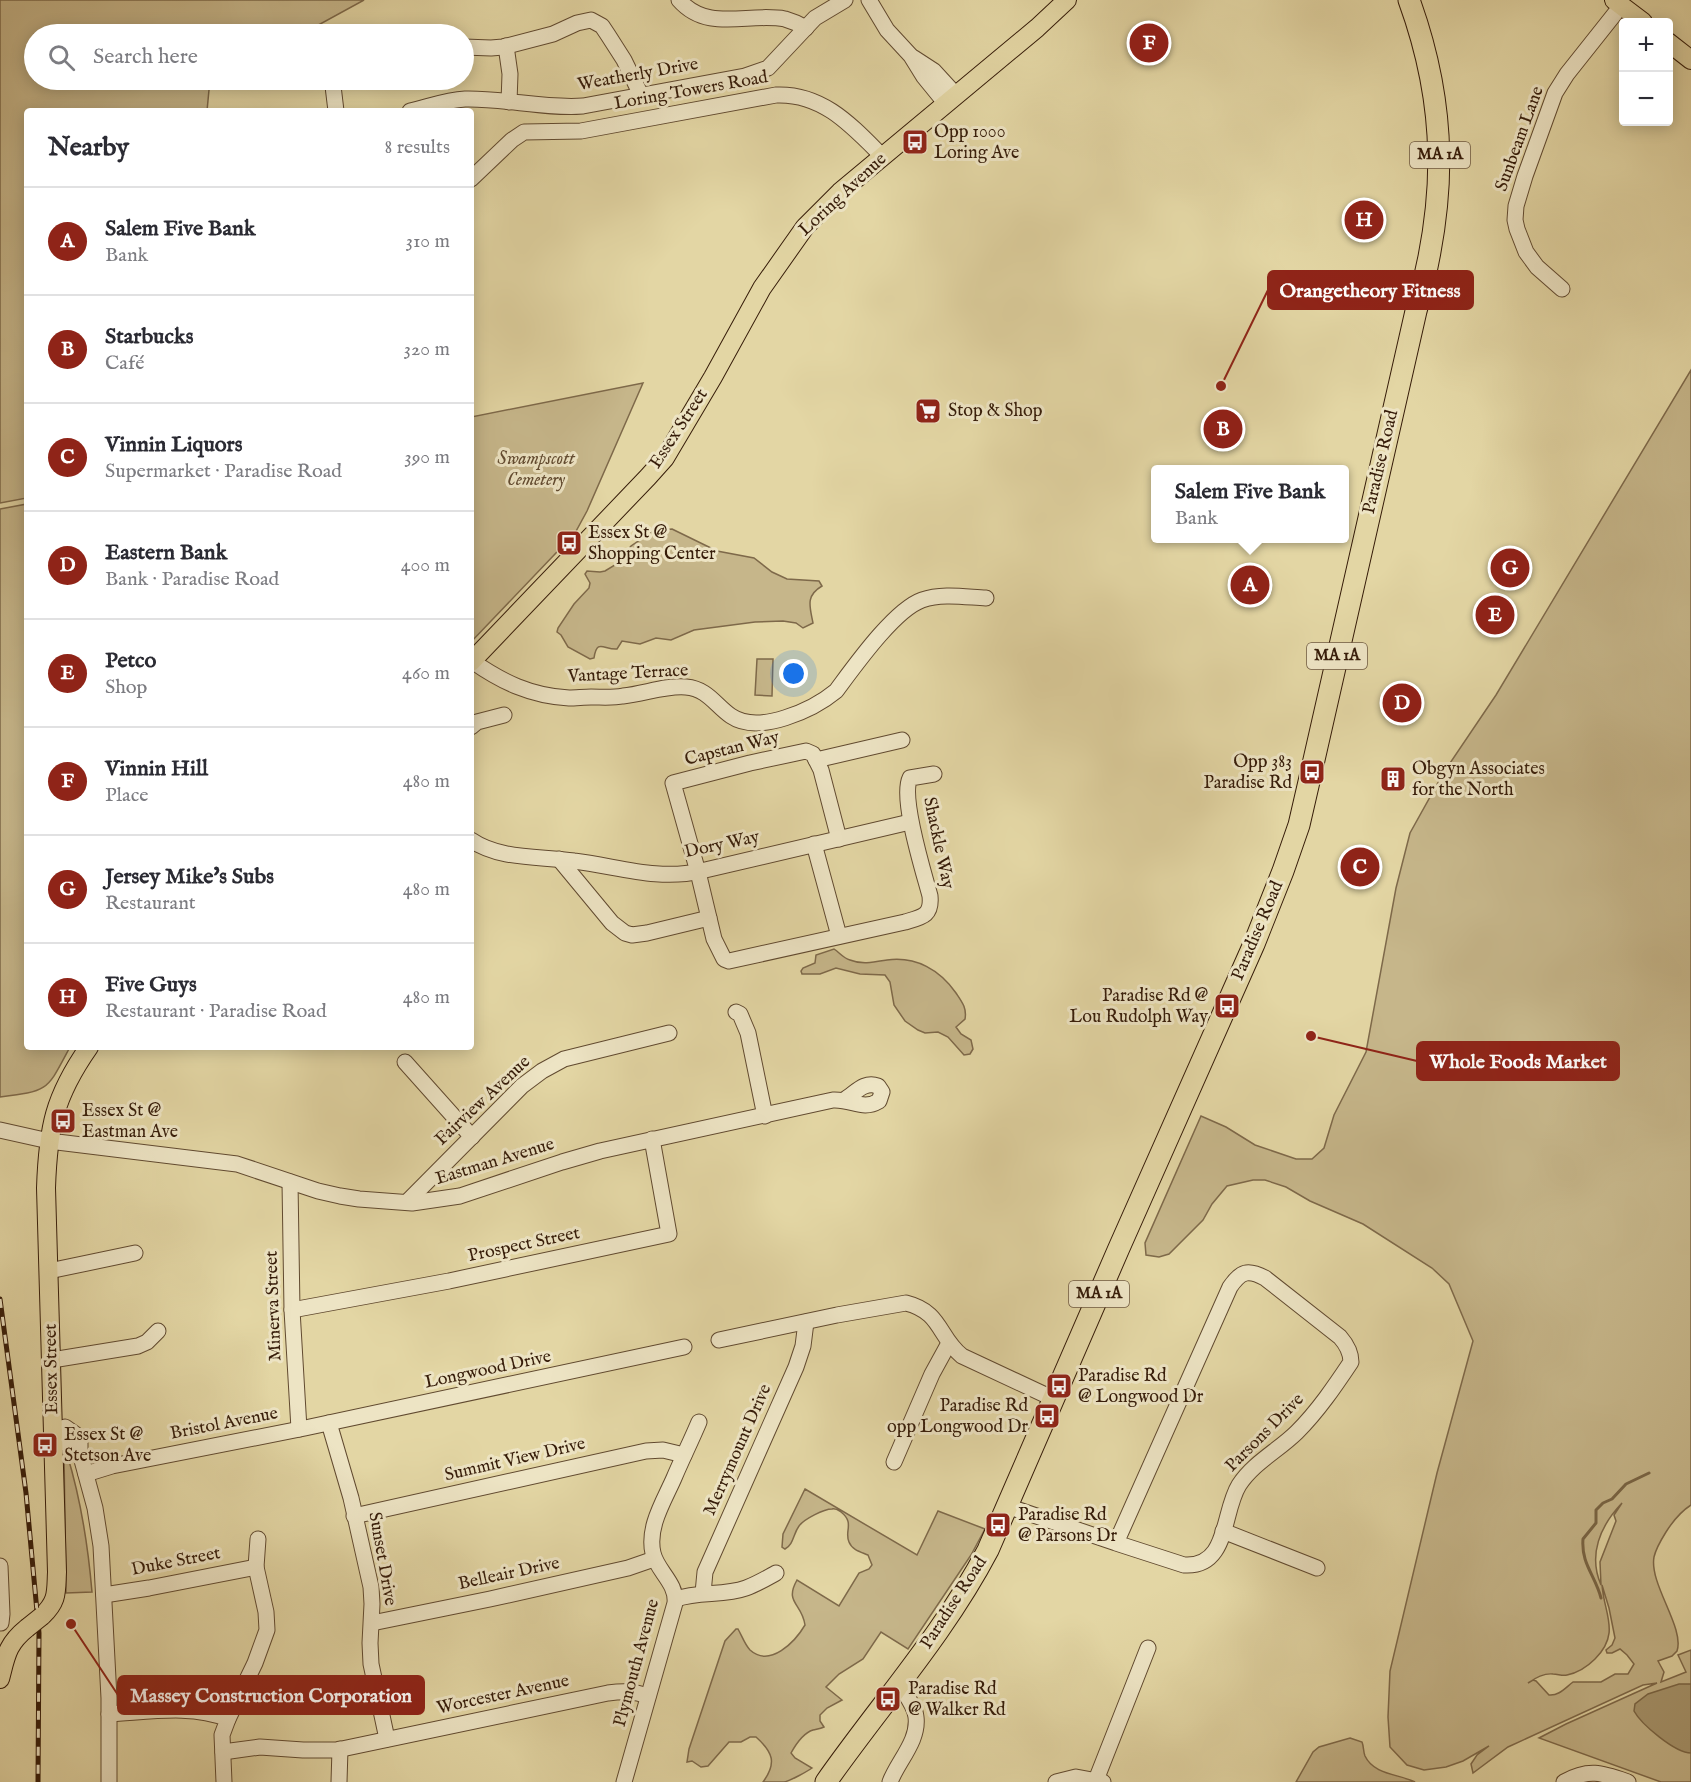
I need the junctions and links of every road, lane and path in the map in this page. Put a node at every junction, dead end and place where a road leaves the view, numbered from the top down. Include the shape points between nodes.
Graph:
1 (679, 0) edge
2 (845, 0) edge
3 (869, 0) edge
4 (1067, 0) edge
5 (1409, 0) edge
6 (1618, 3) edge
7 (1638, 18) edge
8 (806, 28) junction
9 (506, 46) junction
10 (1673, 46) edge
11 (474, 47) edge
12 (1691, 60) edge
13 (333, 90) edge
14 (641, 95) junction
15 (951, 100) junction
16 (508, 102) junction
17 (336, 108) edge
18 (421, 108) edge
19 (883, 157) junction
20 (474, 176) edge
21 (1562, 289) dead end
22 (713, 377) joint
23 (986, 598) dead end
24 (474, 659) edge
25 (474, 662) edge
26 (504, 716) dead end
27 (474, 725) edge
28 (902, 740) dead end
29 (816, 760) junction
30 (934, 774) dead end
31 (910, 822) junction
32 (839, 839) junction
33 (474, 842) edge
34 (814, 844) junction
35 (559, 859) junction
36 (698, 872) junction
37 (709, 918) junction
38 (839, 936) junction
39 (736, 1012) dead end
40 (669, 1033) dead end
41 (87, 1050) edge
42 (405, 1062) dead end
43 (844, 1100) dead end
44 (765, 1116) junction
45 (0, 1130) edge
46 (472, 1137) junction
47 (652, 1139) junction
48 (49, 1141) junction
49 (290, 1182) junction
50 (407, 1202) junction
51 (135, 1253) dead end
52 (49, 1271) junction
53 (292, 1310) junction
54 (806, 1322) junction
55 (158, 1331) dead end
56 (718, 1340) dead end
57 (949, 1343) junction
58 (684, 1347) dead end
59 (52, 1360) junction
60 (1054, 1400) junction
61 (699, 1422) dead end
62 (329, 1423) junction
63 (299, 1429) junction
64 (54, 1433) junction
65 (684, 1455) junction
66 (894, 1462) dead end
67 (86, 1473) junction
68 (1006, 1506) junction
69 (354, 1516) junction
70 (1223, 1531) junction
71 (258, 1539) dead end
72 (1116, 1543) junction
73 (654, 1559) junction
74 (0, 1566) edge
75 (256, 1567) junction
76 (1317, 1568) dead end
77 (776, 1572) dead end
78 (703, 1593) junction
79 (104, 1595) junction
80 (676, 1599) junction
81 (0, 1623) edge
82 (372, 1623) junction
83 (22, 1632) junction
84 (1148, 1648) dead end
85 (0, 1680) edge
86 (899, 1684) junction
87 (648, 1696) junction
88 (109, 1714) junction
89 (228, 1719) junction
90 (387, 1739) junction
91 (340, 1749) junction
92 (223, 1752) junction
93 (1099, 1781) edge
94 (109, 1782) edge
95 (224, 1782) edge
96 (339, 1782) edge
97 (624, 1782) edge
98 (826, 1782) edge
99 (890, 1782) edge
100 (1056, 1782) edge
101 (1564, 1782) edge
102 (1628, 1782) edge

1 - 8 street via 702,16 783,19
2 - 8 street, Weatherly Drive
3 - 15 street via 924,77
4 - 15 main road, Loring Avenue
5 - 60 highway, Paradise Road / MA 1A via 1427,58 1437,111 1440,158 1434,229 1299,825 1276,892
6 - 7 main road
6 - 21 street, Sunbeam Lane via 1555,93 1516,206 1517,229 1526,252
8 - 14 street, Weatherly Drive via 763,71
9 - 11 street
9 - 14 street via 553,34 585,20 597,22 624,60
9 - 16 street
10 - 12 main road
13 - 17 street
14 - 16 street, Weatherly Drive via 566,107
15 - 19 main road, Loring Avenue
16 - 18 street, Weatherly Drive via 464,99
19 - 20 street, Loring Towers Road via 854,128 814,101 776,95 594,129 524,132
19 - 22 main road, Loring Avenue via 840,192 797,238 762,288
22 - 24 main road, Essex Street via 654,470
23 - 25 street, Vantage Terrace via 944,595 916,603 889,625 827,698 759,724 738,721 708,695 693,688 675,687 622,696 556,697 517,687
26 - 27 street
28 - 29 street
29 - 32 street
29 - 36 street, Capstan Way via 806,751 673,783
30 - 31 street, Shackle Way via 910,778
31 - 32 street, Dory Way
31 - 38 street, Shackle Way via 931,904 928,911 915,920
32 - 34 street, Dory Way
33 - 35 street, Dory Way via 493,851
34 - 36 street, Dory Way
34 - 38 street
35 - 36 street, Dory Way via 646,874
35 - 37 street via 612,923 626,933 646,933
36 - 37 street
37 - 38 street via 717,947 729,961
39 - 44 street via 745,1022
40 - 46 street, Fairview Avenue via 579,1054 551,1065 522,1086
41 - 48 main road, Essex Street via 61,1095
42 - 46 street
43 - 44 street, Eastman Avenue
44 - 47 street, Eastman Avenue
45 - 48 street, Eastman Avenue
46 - 50 street, Fairview Avenue
47 - 50 street, Eastman Avenue via 562,1162 460,1196
47 - 53 street, Prospect Street via 669,1234
48 - 49 street, Eastman Avenue via 237,1164
48 - 52 main road, Essex Street
49 - 50 street, Eastman Avenue via 340,1196
49 - 53 street, Minerva Street
51 - 52 street
52 - 59 main road, Essex Street
53 - 63 street, Minerva Street
54 - 56 street
54 - 57 street via 906,1303 933,1318
54 - 78 street, Merrymount Drive via 796,1367 705,1572
55 - 59 street via 147,1342 127,1349
57 - 60 street via 970,1361
57 - 66 street
58 - 62 street, Longwood Drive
59 - 64 main road, Essex Street
60 - 68 highway, Paradise Road / MA 1A
61 - 65 street
62 - 63 street, Longwood Drive
62 - 69 street, Sunset Drive
63 - 67 street, Bristol Avenue
64 - 67 street via 80,1454
64 - 83 main road, Essex Street, bridge via 57,1594 51,1607
65 - 69 street, Summit View Drive via 646,1451
65 - 73 street via 653,1531
67 - 79 street via 99,1529
68 - 72 street, Parsons Drive
68 - 86 highway, Paradise Road / MA 1A via 972,1579
69 - 82 street, Sunset Drive via 371,1587
70 - 72 street, Parsons Drive via 1211,1557 1194,1565
70 - 72 street, Parsons Drive via 1238,1486 1307,1422 1351,1362 1349,1349 1340,1337 1274,1284 1248,1272 1230,1287
70 - 76 street
71 - 75 street
73 - 80 street, Plymouth Avenue
73 - 82 street, Belleair Drive via 628,1568
74 - 81 street
75 - 79 street, Duke Street
75 - 89 street via 267,1630
77 - 78 street via 746,1588
78 - 80 street
79 - 88 street
80 - 87 street, Plymouth Avenue
81 - 83 street
82 - 90 street, Sunset Drive via 371,1664
83 - 85 main road, Essex Street via 9,1648
84 - 93 street
86 - 98 highway, Paradise Road / MA 1A
86 - 99 street via 915,1712 916,1726 912,1742
87 - 90 street, Worcester Avenue via 629,1691 608,1693
87 - 97 street, Plymouth Avenue
88 - 89 street via 187,1710 215,1713
88 - 94 street
89 - 92 street via 222,1735
90 - 91 street, Worcester Avenue
91 - 92 street, Worcester Avenue via 260,1747
91 - 96 street
92 - 95 street
93 - 100 street via 1076,1777
101 - 102 street via 1591,1772

